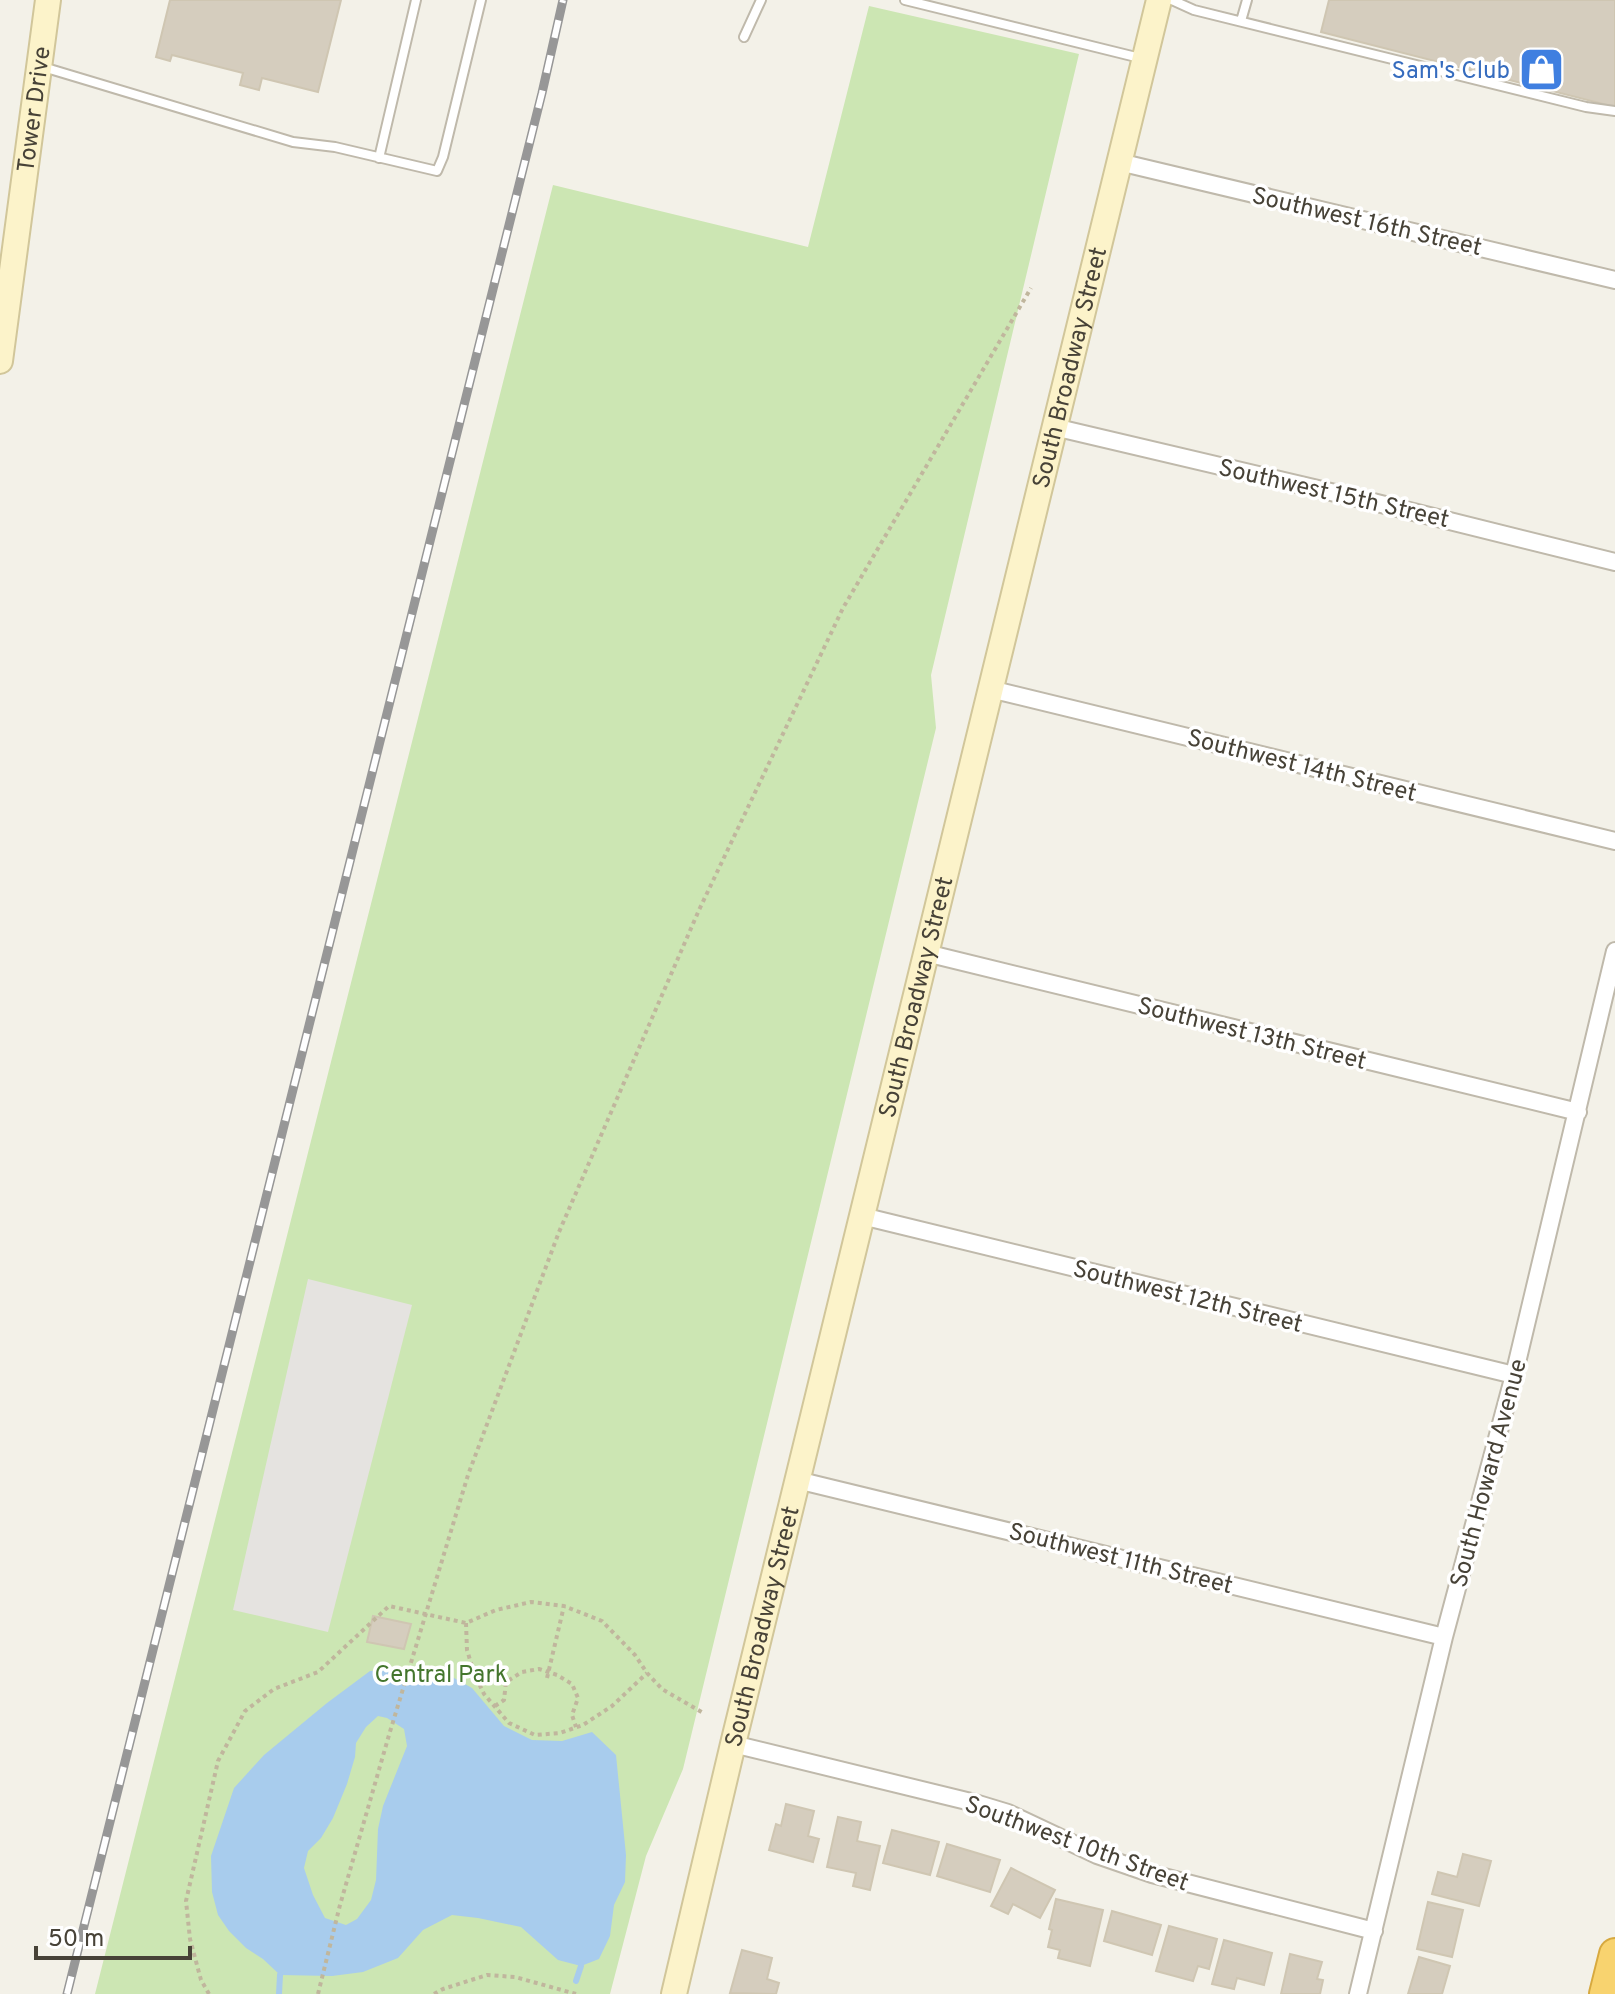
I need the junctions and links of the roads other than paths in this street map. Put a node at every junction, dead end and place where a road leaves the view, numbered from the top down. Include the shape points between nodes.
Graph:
1 (48, 0) edge
2 (416, 0) edge
3 (481, 0) edge
4 (761, 0) edge
5 (905, 0) edge
6 (1159, 0) edge
7 (1172, 0) edge
8 (1247, 0) edge
9 (1241, 21) junction
10 (744, 37) dead end
11 (1145, 59) junction
12 (38, 65) junction
13 (1615, 111) edge
14 (379, 158) junction
15 (1119, 162) junction
16 (1615, 280) edge
17 (0, 361) edge
18 (1054, 427) junction
19 (1615, 562) edge
20 (990, 689) junction
21 (1615, 841) edge
22 (1615, 951) edge
23 (926, 953) junction
24 (1578, 1112) junction
25 (862, 1216) junction
26 (1514, 1375) junction
27 (797, 1480) junction
28 (1444, 1637) junction
29 (733, 1744) junction
30 (1374, 1931) junction
31 (1615, 1954) edge
32 (674, 1994) edge
33 (1358, 1994) edge
34 (1605, 1994) edge

1 - 12 main road, Tower Drive
2 - 14 lane
3 - 14 lane via 437,171
4 - 10 lane
5 - 11 lane
6 - 11 main road, South Broadway Street
7 - 9 lane
8 - 9 lane
9 - 13 lane
11 - 15 main road, South Broadway Street
12 - 14 lane via 293,142
12 - 17 main road, Tower Drive
15 - 16 street, Southwest 16th Street
15 - 18 main road, South Broadway Street
18 - 19 street, Southwest 15th Street
18 - 20 main road, South Broadway Street
20 - 21 street, Southwest 14th Street
20 - 23 main road, South Broadway Street
22 - 24 street, South Howard Avenue
23 - 24 street, Southwest 13th Street
23 - 25 main road, South Broadway Street
24 - 26 street, South Howard Avenue
25 - 26 street, Southwest 12th Street
25 - 27 main road, South Broadway Street
26 - 28 street, South Howard Avenue
27 - 28 street, Southwest 11th Street
27 - 29 main road, South Broadway Street
28 - 30 street, South Howard Avenue
29 - 30 street, Southwest 10th Street via 975,1803 1152,1874
29 - 32 main road, South Broadway Street
30 - 33 street, South Howard Avenue
31 - 34 highway

